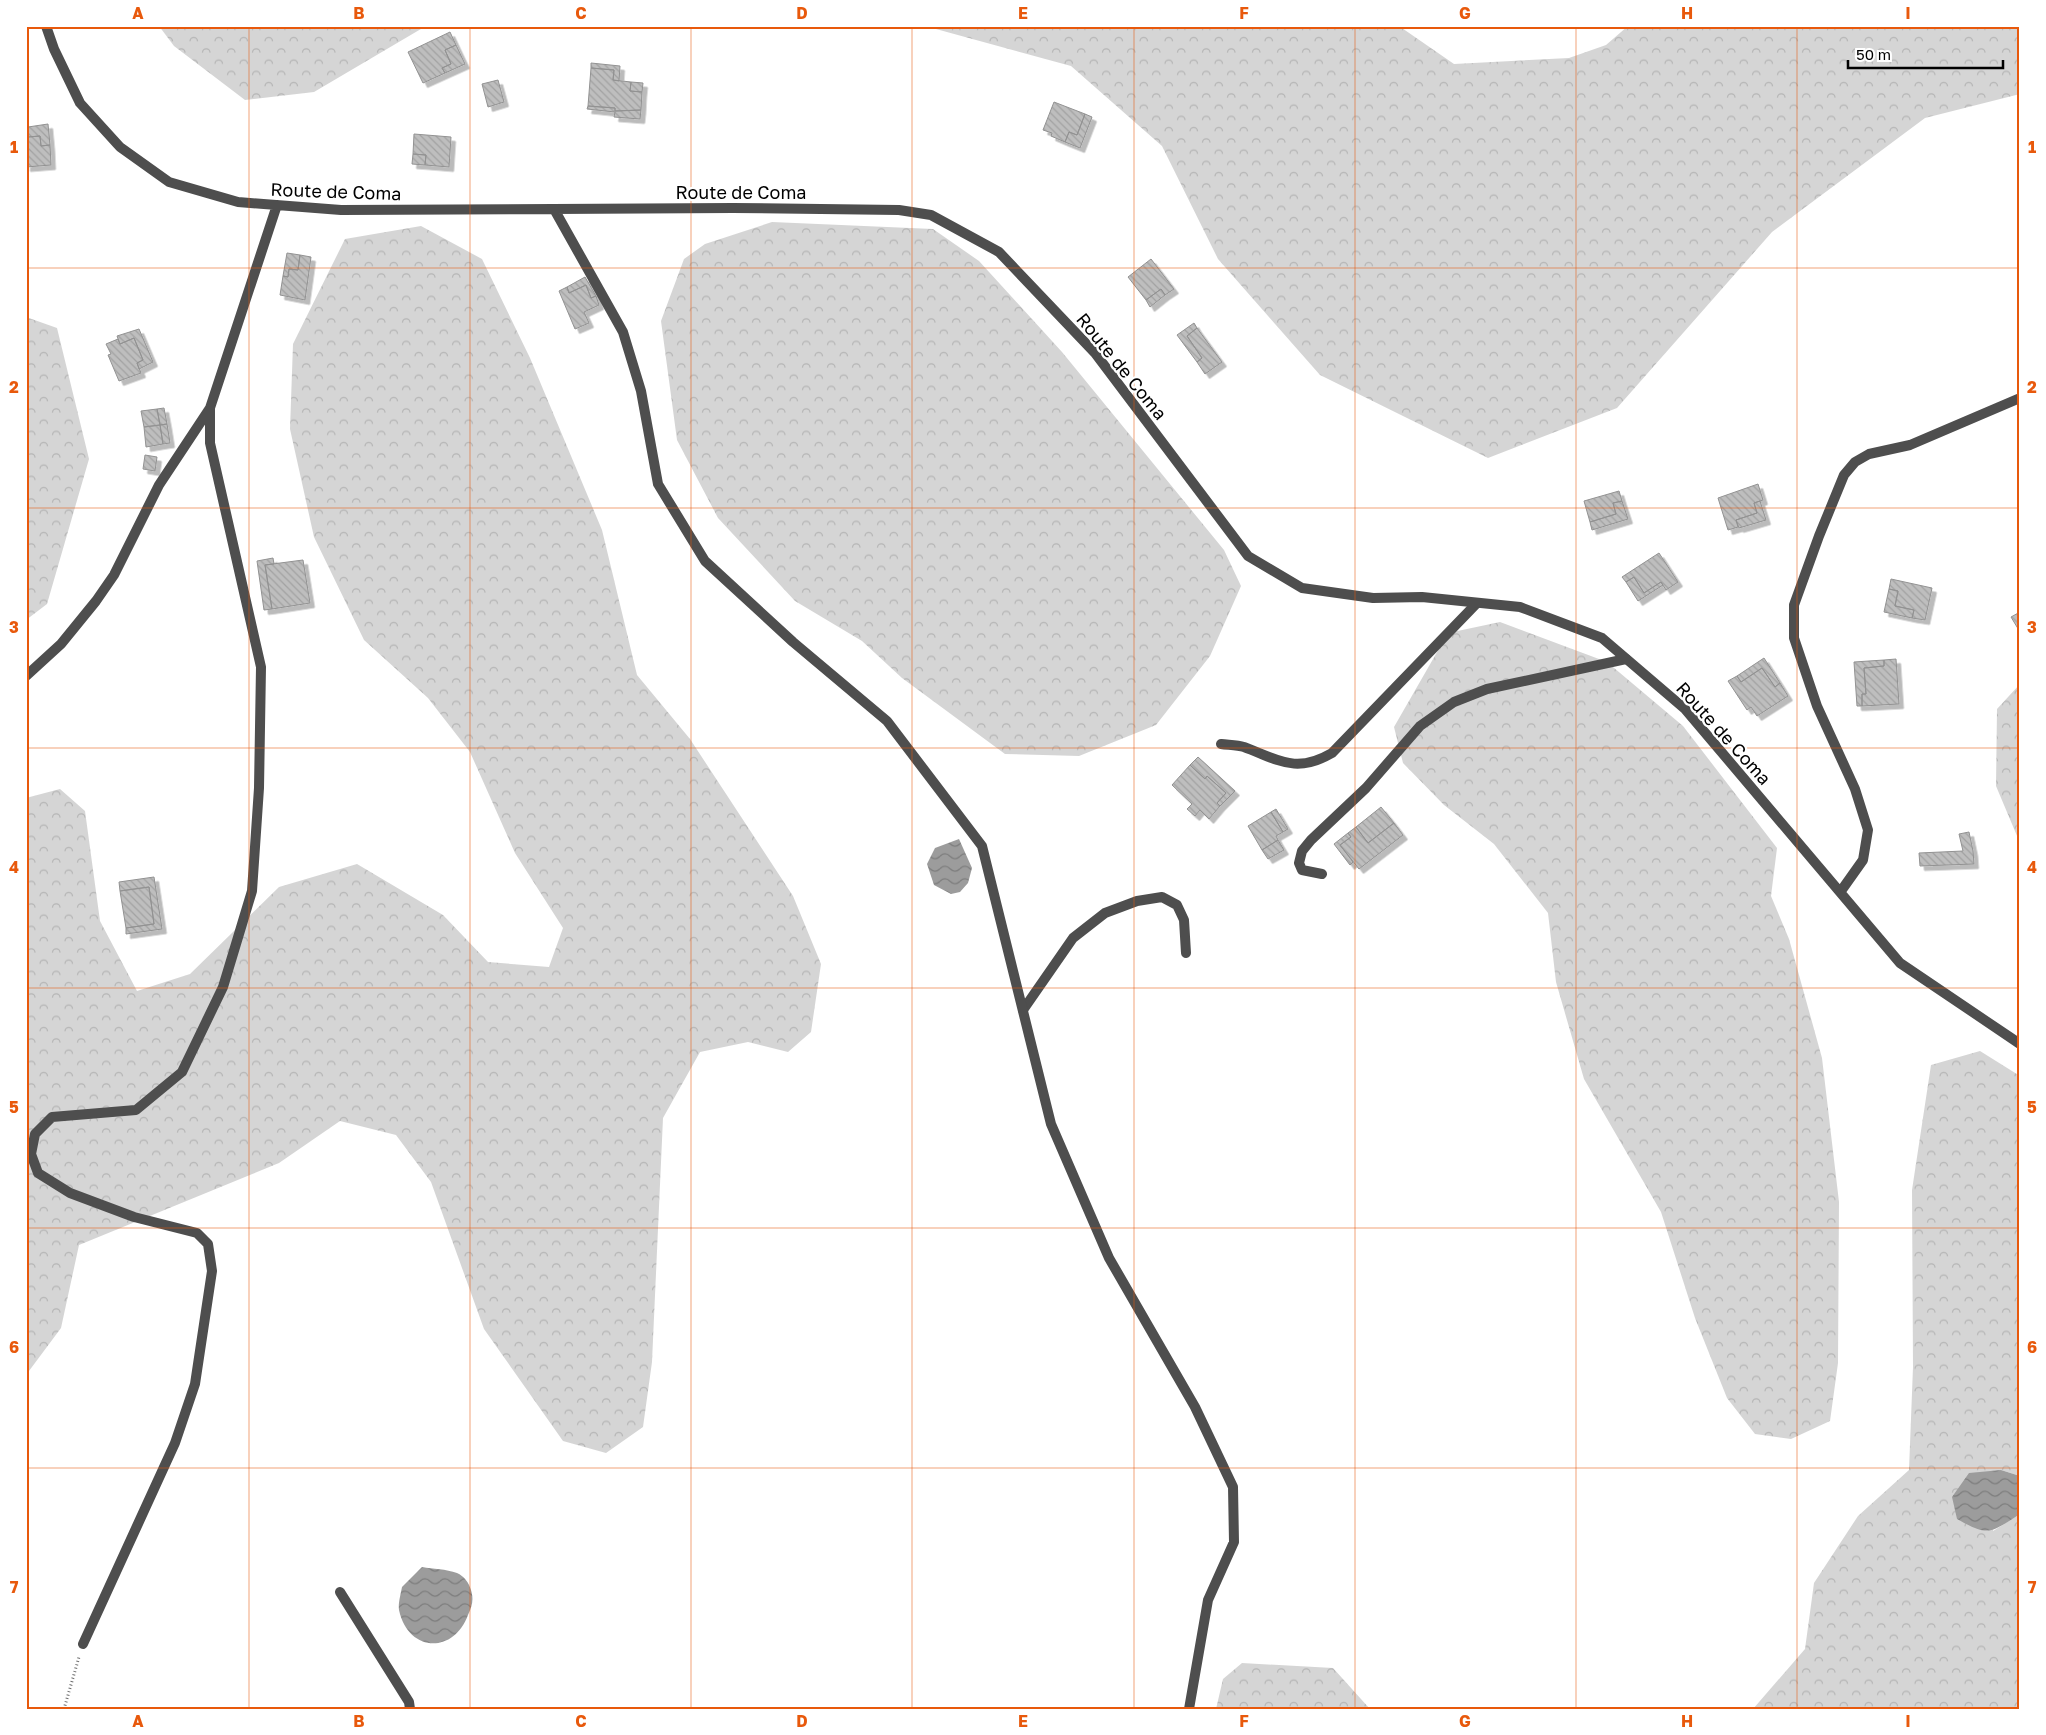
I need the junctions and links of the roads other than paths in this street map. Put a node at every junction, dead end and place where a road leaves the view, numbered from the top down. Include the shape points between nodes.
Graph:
1 (46, 26) edge
2 (277, 205) junction
3 (554, 209) junction
4 (2020, 398) edge
5 (210, 408) junction
6 (1477, 603) junction
7 (1626, 659) junction
8 (26, 676) edge
9 (1221, 744) dead end
10 (1322, 874) dead end
11 (1841, 891) junction
12 (1186, 953) dead end
13 (1023, 1010) junction
14 (2020, 1044) edge
15 (340, 1592) dead end
16 (83, 1644) road end
17 (410, 1709) edge
18 (1189, 1709) edge

1 - 2 street, Route de Coma via 80,103 120,147 169,182 238,202
2 - 3 street, Route de Coma via 341,210
2 - 5 street
3 - 6 street, Route de Coma via 899,210 931,215 999,252 1096,353 1248,556 1302,588 1372,598 1422,597
3 - 13 street via 623,332 642,391 658,484 705,561 887,722 982,846
4 - 11 street via 1919,441 1869,454 1855,462 1844,475 1819,536 1794,605 1794,638 1817,706 1855,789 1868,830 1863,860
5 - 8 street via 158,485 114,575 61,644
5 - 16 street via 210,443 261,667 259,788 252,891 223,987 182,1072 136,1110 52,1117 34,1134 31,1154 38,1173 70,1193 134,1217 197,1232 208,1244 212,1271 195,1384 175,1443
6 - 7 street, Route de Coma via 1520,607 1602,638
6 - 9 street via 1332,753 1316,762 1295,765 1242,746
7 - 10 street via 1487,689 1454,702 1420,726 1366,788 1302,851 1299,863 1302,870
7 - 11 street, Route de Coma via 1685,709
11 - 14 street, Route de Coma via 1900,964
12 - 13 street via 1184,920 1177,905 1162,897 1137,901 1105,913 1073,938
13 - 18 street via 1051,1124 1109,1258 1196,1407 1233,1487 1234,1542 1208,1600
15 - 17 street via 409,1702

